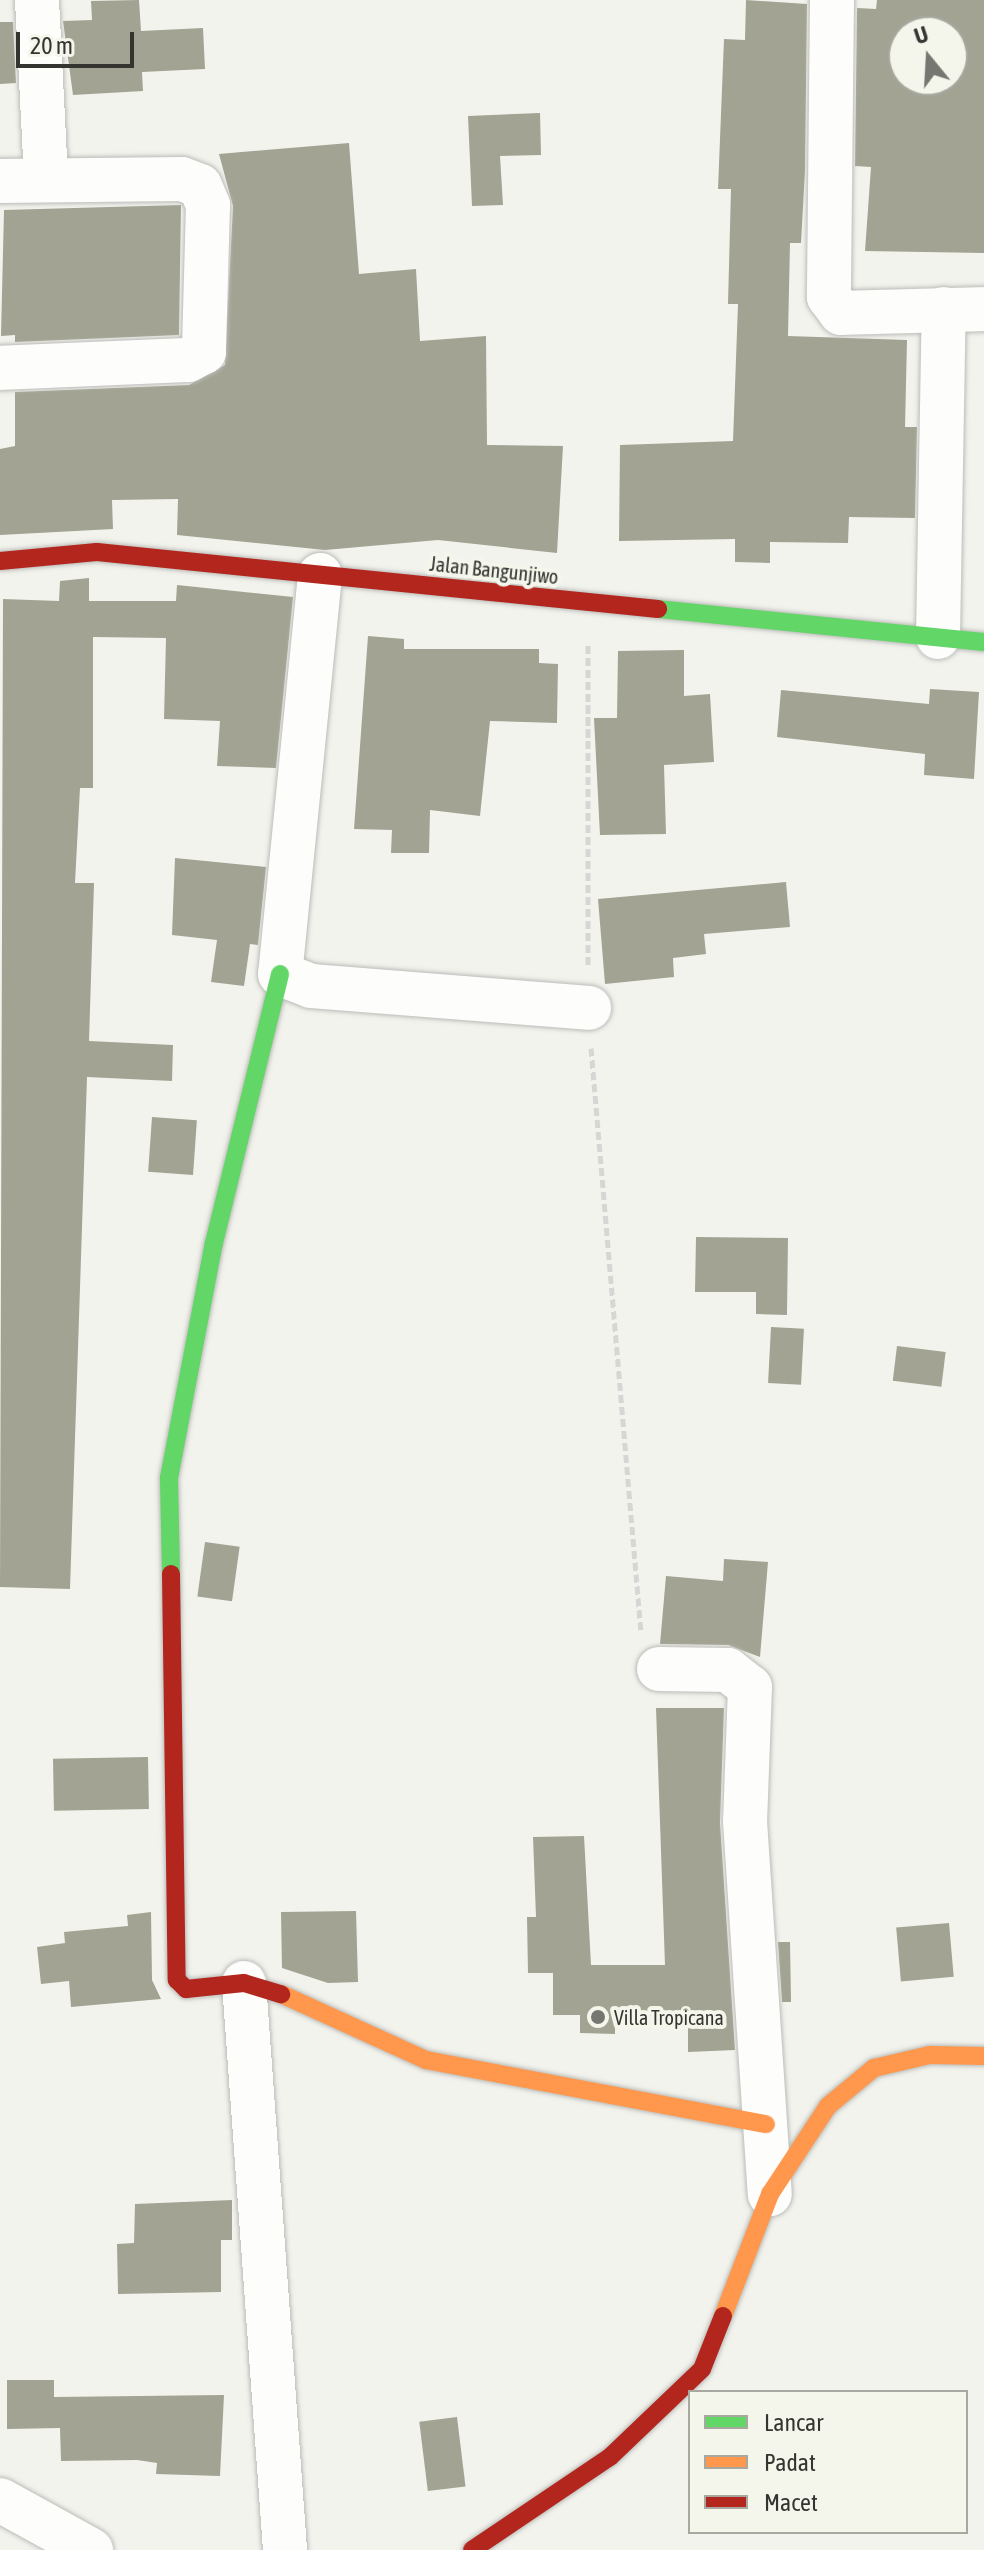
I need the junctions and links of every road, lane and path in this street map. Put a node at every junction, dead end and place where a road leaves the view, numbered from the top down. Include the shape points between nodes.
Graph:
1 (37, 0) edge
2 (832, 0) edge
3 (46, 180) junction
4 (0, 181) edge
5 (964, 309) edge
6 (0, 368) edge
7 (0, 561) edge
8 (320, 575) junction
9 (590, 602) junction
10 (938, 637) junction
11 (984, 642) edge
12 (280, 974) junction
13 (589, 1008) junction
14 (659, 1669) joint
15 (244, 1983) junction
16 (984, 2056) edge
17 (766, 2124) junction
18 (770, 2194) junction
19 (0, 2500) edge
20 (91, 2550) edge
21 (285, 2550) edge
22 (472, 2550) edge

1 - 3 street
2 - 5 street via 829,297 841,313
3 - 4 street
3 - 6 street via 182,179 200,186 208,205 207,343 188,360
5 - 10 street
7 - 8 street, Jalan Bangunjiwo via 97,552
8 - 9 street, Jalan Bangunjiwo
8 - 12 street
9 - 10 street, Jalan Bangunjiwo
9 - 13 path via 582,791
10 - 11 street, Jalan Bangunjiwo
12 - 13 street via 311,986
12 - 15 street via 214,1243 169,1478 177,1980 186,1989
13 - 14 path via 643,1654
14 - 17 street via 728,1670 750,1687 745,1821
15 - 17 street via 316,2005 426,2060
15 - 21 street
16 - 18 street via 930,2055 874,2068 828,2106
17 - 18 street
18 - 22 street via 702,2369 610,2457
19 - 20 street

